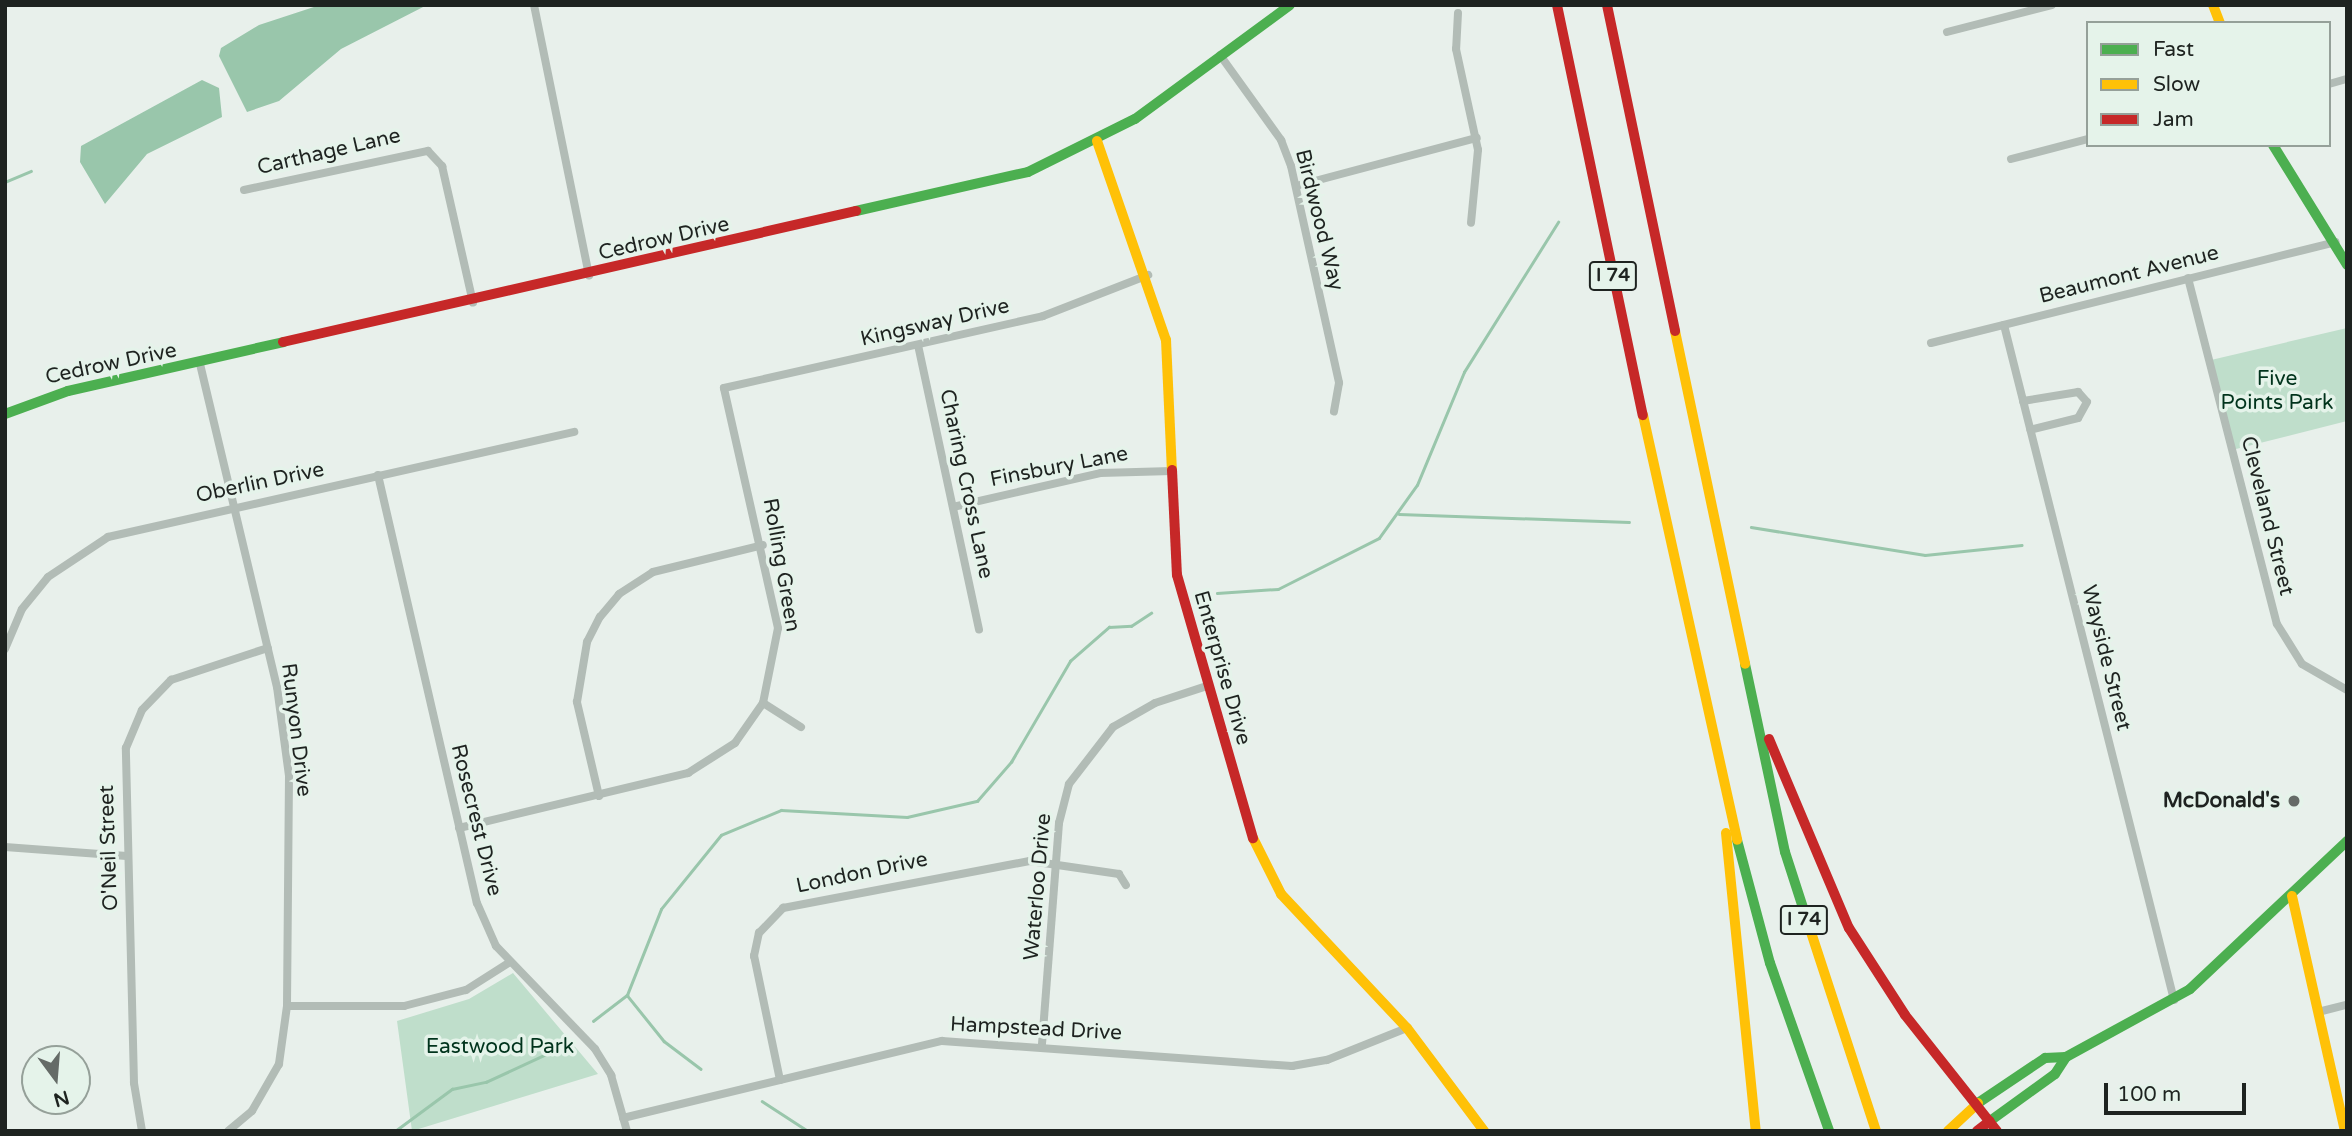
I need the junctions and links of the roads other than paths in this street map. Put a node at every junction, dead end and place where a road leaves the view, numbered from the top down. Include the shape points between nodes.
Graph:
1 (534, 5) edge
2 (1290, 5) edge
3 (1556, 5) edge
4 (1607, 5) edge
5 (2052, 5) edge
6 (1458, 13) dead end
7 (1947, 32) dead end
8 (1220, 55) junction
9 (1477, 138) junction
10 (2086, 140) edge
11 (1097, 141) junction
12 (2274, 147) edge
13 (2011, 159) dead end
14 (1296, 186) junction
15 (244, 190) dead end
16 (1471, 223) dead end
17 (2336, 242) junction
18 (2347, 265) edge
19 (589, 275) junction
20 (1148, 275) junction
21 (2188, 278) junction
22 (473, 303) junction
23 (2004, 325) junction
24 (1931, 343) dead end
25 (918, 345) junction
26 (200, 364) junction
27 (724, 388) joint
28 (2023, 401) junction
29 (1334, 412) dead end
30 (5, 414) edge
31 (2030, 430) junction
32 (574, 432) dead end
33 (1172, 471) junction
34 (378, 475) junction
35 (234, 506) junction
36 (953, 507) junction
37 (763, 545) junction
38 (979, 630) dead end
39 (268, 648) junction
40 (5, 649) edge
41 (1207, 686) junction
42 (2347, 690) edge
43 (1755, 702) junction
44 (763, 703) junction
45 (801, 727) dead end
46 (1716, 763) junction
47 (599, 796) junction
48 (459, 828) junction
49 (2347, 841) edge
50 (5, 847) edge
51 (127, 856) junction
52 (1056, 863) junction
53 (1126, 885) dead end
54 (2292, 896) junction
55 (510, 962) junction
56 (2174, 1000) junction
57 (2347, 1004) edge
58 (287, 1006) junction
59 (2318, 1012) junction
60 (1406, 1028) junction
61 (1042, 1044) junction
62 (2066, 1057) junction
63 (780, 1080) junction
64 (1978, 1103) junction
65 (623, 1118) junction
66 (1994, 1126) edge
67 (142, 1131) edge
68 (228, 1131) edge
69 (627, 1131) edge
70 (1484, 1131) edge
71 (1756, 1131) edge
72 (1829, 1131) edge
73 (1876, 1131) edge
74 (1948, 1131) edge
75 (1977, 1131) edge
76 (2345, 1131) edge

1 - 19 street
2 - 8 main road, Cedrow Drive
3 - 46 main road, I 74
4 - 43 main road, I 74
5 - 7 street
6 - 9 street via 1456,49
8 - 11 main road, Cedrow Drive
8 - 14 street, Birdwood Way via 1281,140
9 - 14 street
9 - 16 street
10 - 13 street
11 - 19 main road, Cedrow Drive via 993,182
11 - 20 main road, Enterprise Drive
12 - 17 main road
14 - 29 street, Birdwood Way via 1339,383
15 - 22 street, Carthage Lane via 428,151 442,166
17 - 18 main road
17 - 21 street, Beaumont Avenue
19 - 22 main road, Cedrow Drive
20 - 25 street, Kingsway Drive via 1042,316
20 - 33 main road, Enterprise Drive via 1170,367
21 - 23 street, Beaumont Avenue
21 - 42 street, Cleveland Street via 2277,624 2302,664
22 - 26 main road, Cedrow Drive
23 - 24 street, Beaumont Avenue
23 - 28 street, Wayside Street
25 - 27 street, Kingsway Drive
25 - 36 street, Charing Cross Lane
26 - 30 main road, Cedrow Drive via 68,391
26 - 35 street, Runyon Drive
27 - 37 street, Rolling Green
28 - 31 street, Wayside Street
28 - 31 street via 2078,392 2087,402 2078,418
31 - 56 street, Wayside Street
32 - 34 street, Oberlin Drive
33 - 36 street, Finsbury Lane via 1100,473
33 - 41 main road, Enterprise Drive via 1177,575
34 - 35 street, Oberlin Drive
34 - 48 street, Rosecrest Drive
35 - 39 street, Runyon Drive
35 - 40 street, Oberlin Drive via 133,528 86,548 32,595
36 - 38 street, Charing Cross Lane
37 - 44 street, Rolling Green via 778,629
37 - 47 street via 653,572 619,594 600,617 587,642 576,702
39 - 51 street, O'Neil Street via 184,672 142,710 125,759
39 - 58 street, Runyon Drive via 289,776
41 - 52 street, Waterloo Drive via 1136,711 1092,747 1064,798
41 - 60 main road, Enterprise Drive via 1247,826 1267,872 1297,914
43 - 64 main road via 1809,846 1849,928 1905,1015
43 - 73 main road, I 74 via 1798,901
44 - 45 street
44 - 47 street, Rolling Green via 717,757 688,773
46 - 71 main road via 1743,953
46 - 72 main road, I 74 via 1770,963
47 - 48 street, Rolling Green
48 - 55 street, Rosecrest Drive via 477,904
49 - 54 main road
50 - 51 street
51 - 67 street, O'Neil Street via 134,1083
52 - 53 street, London Drive via 1119,874
52 - 61 street, Waterloo Drive
52 - 63 street, London Drive via 934,875 774,914 759,933 754,956
54 - 56 main road
54 - 59 main road
55 - 58 street via 466,990 404,1006
55 - 65 street, Rosecrest Drive via 595,1049 611,1075
56 - 62 main road
57 - 59 street
58 - 68 street, Runyon Drive via 279,1065 268,1089
59 - 76 main road
60 - 61 street, Hampstead Drive via 1327,1060 1293,1066
60 - 70 main road, Enterprise Drive
61 - 63 street, Hampstead Drive via 942,1041
62 - 64 main road via 2045,1058
62 - 66 main road via 2055,1074
63 - 65 street, Hampstead Drive
64 - 66 main road
64 - 74 main road
65 - 69 street, Rosecrest Drive
66 - 75 main road

